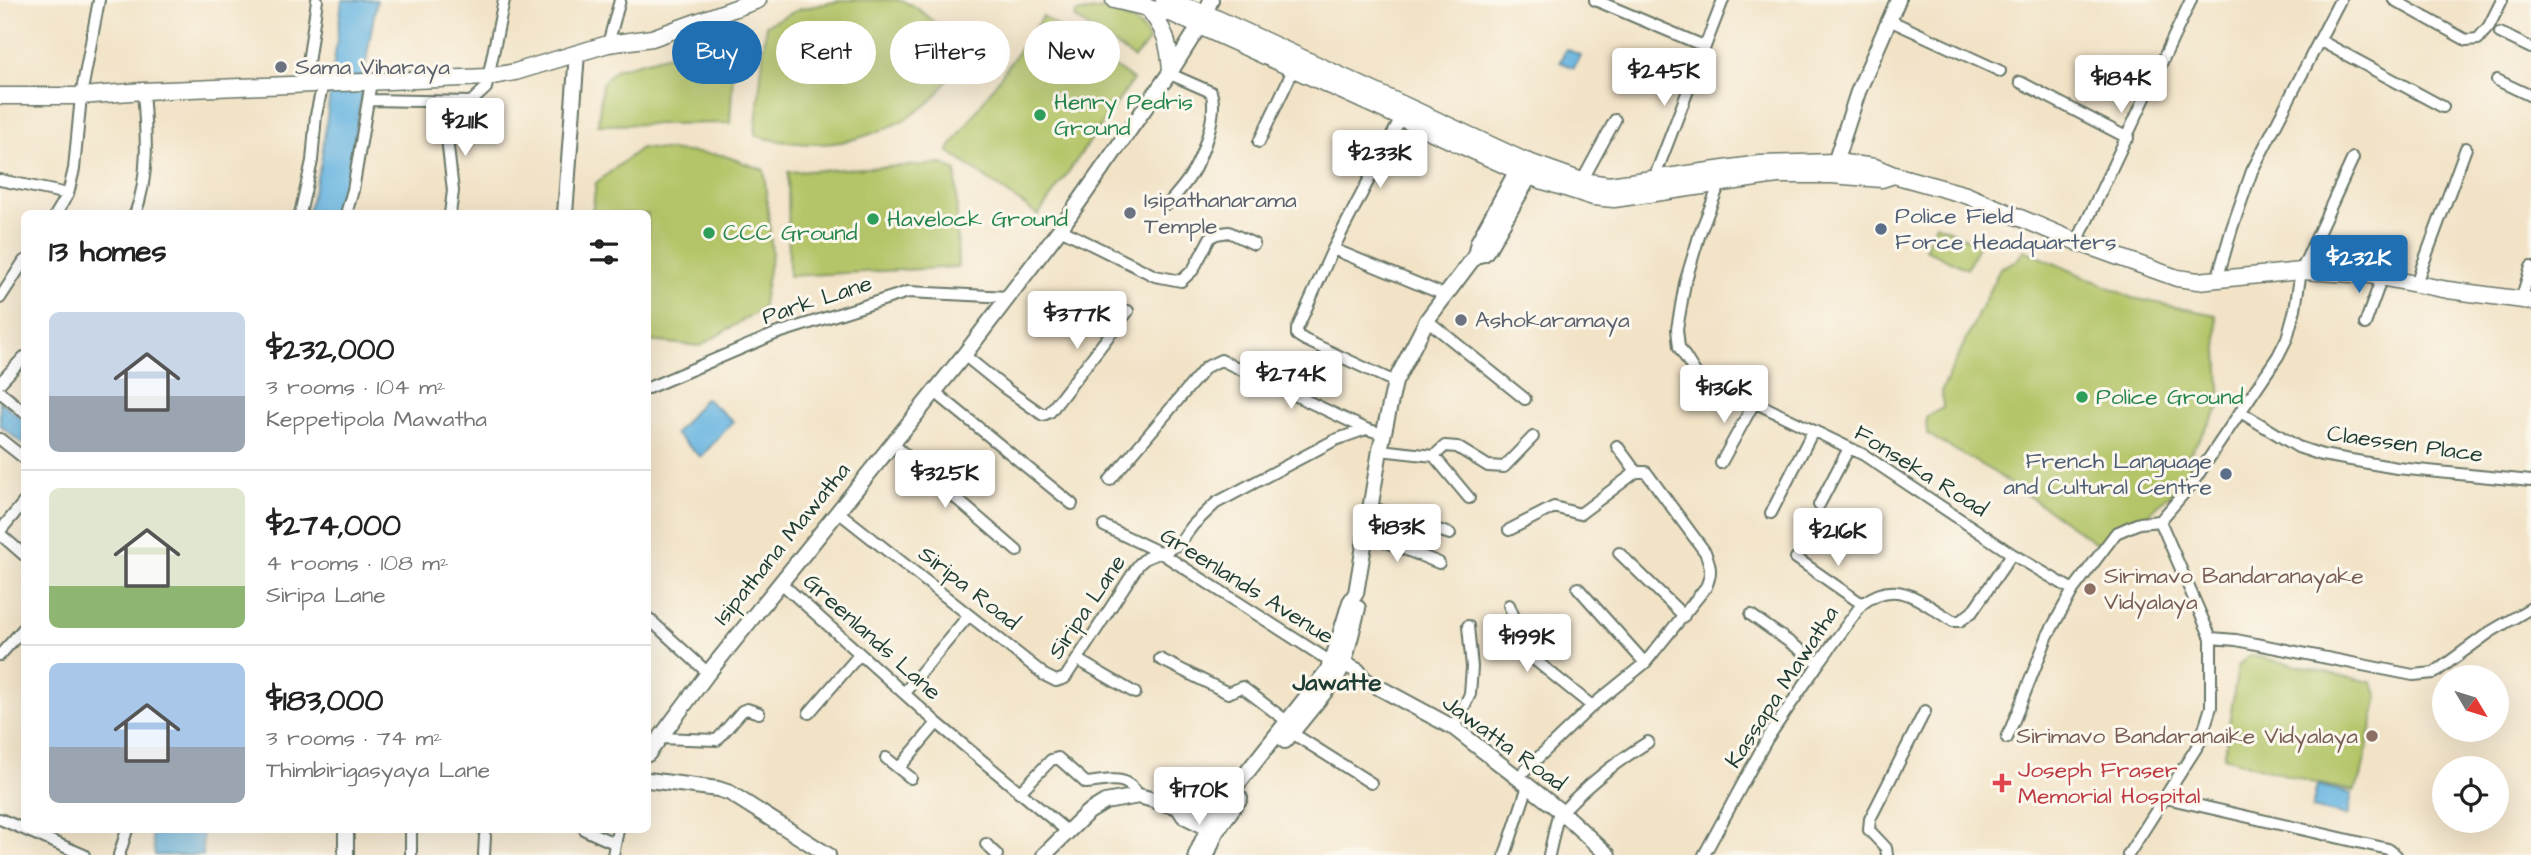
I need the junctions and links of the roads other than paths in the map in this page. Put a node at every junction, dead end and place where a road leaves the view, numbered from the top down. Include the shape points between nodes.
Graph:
1 (99, 0) edge
2 (317, 0) edge
3 (504, 0) edge
4 (620, 0) edge
5 (727, 0) edge
6 (758, 0) edge
7 (1114, 0) edge
8 (1164, 0) edge
9 (1595, 0) edge
10 (1723, 0) edge
11 (1898, 0) edge
12 (2191, 0) edge
13 (2340, 0) edge
14 (2394, 0) edge
15 (2502, 0) edge
16 (1146, 6) junction
17 (1205, 13) edge
18 (1889, 20) junction
19 (2500, 33) dead end
20 (2319, 40) junction
21 (608, 44) junction
22 (1704, 47) junction
23 (2531, 48) edge
24 (577, 53) junction
25 (1294, 68) junction
26 (2000, 71) dead end
27 (1170, 72) junction
28 (488, 76) junction
29 (2497, 80) dead end
30 (370, 82) junction
31 (2020, 82) dead end
32 (326, 83) junction
33 (305, 84) junction
34 (143, 91) junction
35 (3, 94) edge
36 (81, 96) junction
37 (2531, 96) edge
38 (370, 100) junction
39 (443, 103) junction
40 (2443, 107) dead end
41 (1401, 118) junction
42 (1615, 120) dead end
43 (2128, 138) junction
44 (1259, 142) dead end
45 (2466, 148) dead end
46 (2353, 158) dead end
47 (1527, 168) junction
48 (1833, 169) junction
49 (0, 180) edge
50 (1581, 181) junction
51 (1653, 181) junction
52 (1720, 183) junction
53 (68, 194) junction
54 (1168, 204) dead end
55 (58, 210) edge
56 (136, 210) edge
57 (301, 210) edge
58 (347, 210) edge
59 (451, 210) edge
60 (565, 210) edge
61 (1060, 229) junction
62 (2077, 242) junction
63 (1254, 244) dead end
64 (1332, 249) junction
65 (21, 266) edge
66 (2531, 267) edge
67 (2301, 271) junction
68 (2382, 278) junction
69 (2217, 280) junction
70 (2416, 284) junction
71 (1446, 295) junction
72 (1009, 297) junction
73 (0, 298) edge
74 (2526, 301) edge
75 (1128, 311) dead end
76 (1427, 320) junction
77 (2365, 324) dead end
78 (964, 355) junction
79 (21, 360) edge
80 (1395, 382) junction
81 (0, 383) edge
82 (651, 387) edge
83 (0, 392) edge
84 (934, 392) junction
85 (1524, 399) dead end
86 (1754, 403) junction
87 (21, 410) edge
88 (2242, 413) junction
89 (1366, 429) junction
90 (1813, 431) junction
91 (1383, 434) junction
92 (1533, 438) dead end
93 (1, 443) edge
94 (893, 444) junction
95 (1617, 446) dead end
96 (1849, 448) junction
97 (1380, 450) junction
98 (21, 456) edge
99 (1434, 456) junction
100 (1721, 463) dead end
101 (1636, 471) junction
102 (1110, 480) dead end
103 (2531, 481) edge
104 (1469, 498) dead end
105 (1073, 504) dead end
106 (1819, 505) dead end
107 (21, 506) edge
108 (1370, 507) junction
109 (837, 511) junction
110 (1771, 513) dead end
111 (2160, 521) junction
112 (1104, 526) dead end
113 (1510, 530) dead end
114 (0, 533) edge
115 (1367, 534) junction
116 (1450, 534) dead end
117 (1017, 551) dead end
118 (21, 552) edge
119 (1161, 553) junction
120 (1619, 553) dead end
121 (2012, 554) junction
122 (1796, 558) dead end
123 (1439, 563) dead end
124 (780, 582) junction
125 (1578, 588) dead end
126 (2073, 590) junction
127 (1862, 604) junction
128 (1509, 606) dead end
129 (2531, 608) edge
130 (969, 615) junction
131 (1751, 615) dead end
132 (1684, 616) junction
133 (651, 621) edge
134 (1468, 626) dead end
135 (21, 631) edge
136 (2211, 638) junction
137 (0, 654) edge
138 (860, 654) junction
139 (1160, 659) dead end
140 (1078, 660) junction
141 (1645, 663) junction
142 (1819, 663) junction
143 (1335, 666) junction
144 (708, 673) junction
145 (1056, 681) joint
146 (904, 693) junction
147 (1135, 693) dead end
148 (1592, 706) junction
149 (1925, 711) dead end
150 (760, 713) dead end
151 (809, 713) dead end
152 (937, 723) junction
153 (1290, 727) junction
154 (1454, 728) junction
155 (2007, 737) dead end
156 (1648, 742) dead end
157 (652, 744) edge
158 (886, 758) dead end
159 (899, 768) junction
160 (911, 778) dead end
161 (651, 780) edge
162 (1523, 781) junction
163 (1371, 783) dead end
164 (1018, 793) junction
165 (1139, 796) junction
166 (2166, 798) junction
167 (1560, 811) junction
168 (0, 819) edge
169 (1215, 823) junction
170 (21, 828) edge
171 (1068, 832) junction
172 (33, 833) edge
173 (126, 833) edge
174 (346, 833) edge
175 (411, 833) edge
176 (591, 833) edge
177 (617, 833) edge
178 (485, 835) dead end
179 (614, 843) junction
180 (986, 844) dead end
181 (84, 855) edge
182 (119, 855) edge
183 (346, 855) edge
184 (411, 855) edge
185 (484, 855) edge
186 (613, 855) edge
187 (828, 855) edge
188 (998, 855) edge
189 (1044, 855) edge
190 (1196, 855) edge
191 (1207, 855) edge
192 (1505, 855) edge
193 (1549, 855) edge
194 (1608, 855) edge
195 (1704, 855) edge
196 (1887, 855) edge
197 (2129, 855) edge
198 (2396, 855) edge

1 - 36 street
2 - 33 street
3 - 28 street
4 - 21 street
5 - 21 highway
6 - 21 highway via 652,38
7 - 16 highway
8 - 17 highway
9 - 22 street
10 - 22 street
11 - 18 main road
12 - 43 street
13 - 20 street
14 - 15 street via 2466,40 2478,39
16 - 17 highway
16 - 27 highway via 1162,25
17 - 25 highway
17 - 27 main road, Isipathana Mawatha
17 - 47 highway
18 - 26 street
18 - 48 main road via 1858,92
19 - 23 street
20 - 40 street
20 - 69 street via 2252,171
21 - 24 highway
22 - 51 street
24 - 28 highway
24 - 60 main road
25 - 41 highway
25 - 44 street
27 - 54 street via 1211,92 1214,99 1203,148 1190,177
27 - 61 main road, Isipathana Mawatha
28 - 30 highway
28 - 39 street via 486,88 471,102
29 - 37 street
30 - 32 highway
30 - 38 street
31 - 43 street
32 - 33 highway
32 - 57 street via 316,115
33 - 34 highway
34 - 36 highway
34 - 56 street via 145,168
35 - 36 highway
36 - 53 street via 75,169
38 - 39 street
38 - 58 street
39 - 59 street via 453,191
41 - 47 highway
41 - 64 street
42 - 50 street
43 - 62 street
45 - 70 street
46 - 67 street
47 - 50 highway
47 - 52 highway via 1593,197 1614,199
47 - 71 main road via 1485,254 1475,256
48 - 51 highway via 1760,164
48 - 52 highway
48 - 62 highway via 1882,179 1894,175 1966,195
49 - 53 street
50 - 51 highway via 1609,185
52 - 86 street, Fonseka Road via 1685,283 1677,329 1679,347 1696,374
53 - 55 street
61 - 63 street via 1155,276 1181,281 1216,234 1229,232
61 - 72 main road, Isipathana Mawatha
62 - 69 highway via 2177,278
64 - 71 street
64 - 80 street via 1297,335
65 - 73 street
66 - 74 street
67 - 68 highway
67 - 69 highway
67 - 88 street via 2287,338
68 - 70 highway
68 - 77 street
70 - 74 highway
71 - 76 main road
72 - 78 main road, Isipathana Mawatha
72 - 82 street, Park Lane via 908,292 775,334
75 - 78 street via 1044,415
76 - 80 main road
76 - 85 street
78 - 84 main road, Isipathana Mawatha
79 - 81 street
80 - 91 main road
83 - 87 street
84 - 94 main road, Isipathana Mawatha
84 - 105 street
86 - 90 street, Fonseka Road
86 - 100 street
88 - 103 street, Claessen Place via 2322,456
88 - 111 street
89 - 91 street
89 - 102 street via 1221,360 1206,367
89 - 119 street, Siripa Lane via 1335,440 1216,503 1178,545
90 - 96 street, Fonseka Road
90 - 110 street
91 - 97 main road
92 - 99 street via 1504,467 1488,466 1457,447 1445,446
93 - 98 street
94 - 109 main road, Isipathana Mawatha
94 - 117 street
95 - 101 street
96 - 106 street
96 - 121 street, Fonseka Road
97 - 99 street
97 - 108 main road
99 - 104 street
101 - 113 street via 1580,514 1554,507
101 - 132 street via 1646,472 1711,565 1706,587
107 - 114 street
108 - 115 main road
108 - 116 street
109 - 124 main road, Isipathana Mawatha
109 - 130 street, Siripa Road
111 - 126 street via 2138,523 2116,533
111 - 136 street
112 - 119 street, Greenlands Avenue
114 - 118 street
115 - 123 street
115 - 143 main road
119 - 140 street, Siripa Lane via 1139,564
119 - 143 street, Greenlands Avenue
120 - 132 street
121 - 126 street, Fonseka Road
121 - 127 street, Kassapa Mawatha via 1972,612 1960,621 1892,590
122 - 127 street
124 - 138 street, Greenlands Lane
124 - 144 main road, Isipathana Mawatha
125 - 141 street
126 - 155 street via 2048,635
127 - 142 street, Kassapa Mawatha
128 - 148 street via 1530,656
129 - 136 street via 2434,673 2413,675
130 - 145 street, Siripa Road
130 - 146 street
131 - 142 street
132 - 141 street
133 - 144 street
134 - 154 street via 1470,694
135 - 137 street
136 - 166 street via 2211,707 2200,742
138 - 146 street, Greenlands Lane
138 - 151 street
139 - 153 street via 1228,693 1242,687
140 - 145 street, Siripa Lane via 1065,678
140 - 147 street
141 - 148 street
142 - 195 street, Kassapa Mawatha via 1767,739
143 - 153 main road
143 - 154 main road, Jawatta Road via 1353,681 1365,680
144 - 157 main road, Isipathana Mawatha
146 - 152 street, Greenlands Lane
148 - 162 street
149 - 196 street via 1870,819 1869,830
150 - 157 street via 742,711 717,740
152 - 159 street
152 - 164 street, Greenlands Lane
153 - 163 street
153 - 169 main road
154 - 162 main road, Jawatta Road
156 - 167 street
158 - 159 street
159 - 160 street
161 - 187 main road via 730,793
162 - 167 main road, Jawatta Road
162 - 192 street
164 - 165 street via 1058,758 1086,783 1121,780 1131,783
164 - 171 street, Greenlands Lane
165 - 169 main road via 1178,807 1184,816
165 - 171 main road via 1105,802
166 - 197 street
166 - 198 street via 2389,849
167 - 193 street
167 - 194 main road, Jawatta Road
168 - 170 street
169 - 190 main road
169 - 191 main road
171 - 189 main road
172 - 181 street
173 - 182 street
174 - 183 main road
175 - 184 street
176 - 179 street
177 - 179 street
178 - 185 street
179 - 186 street
180 - 188 street

